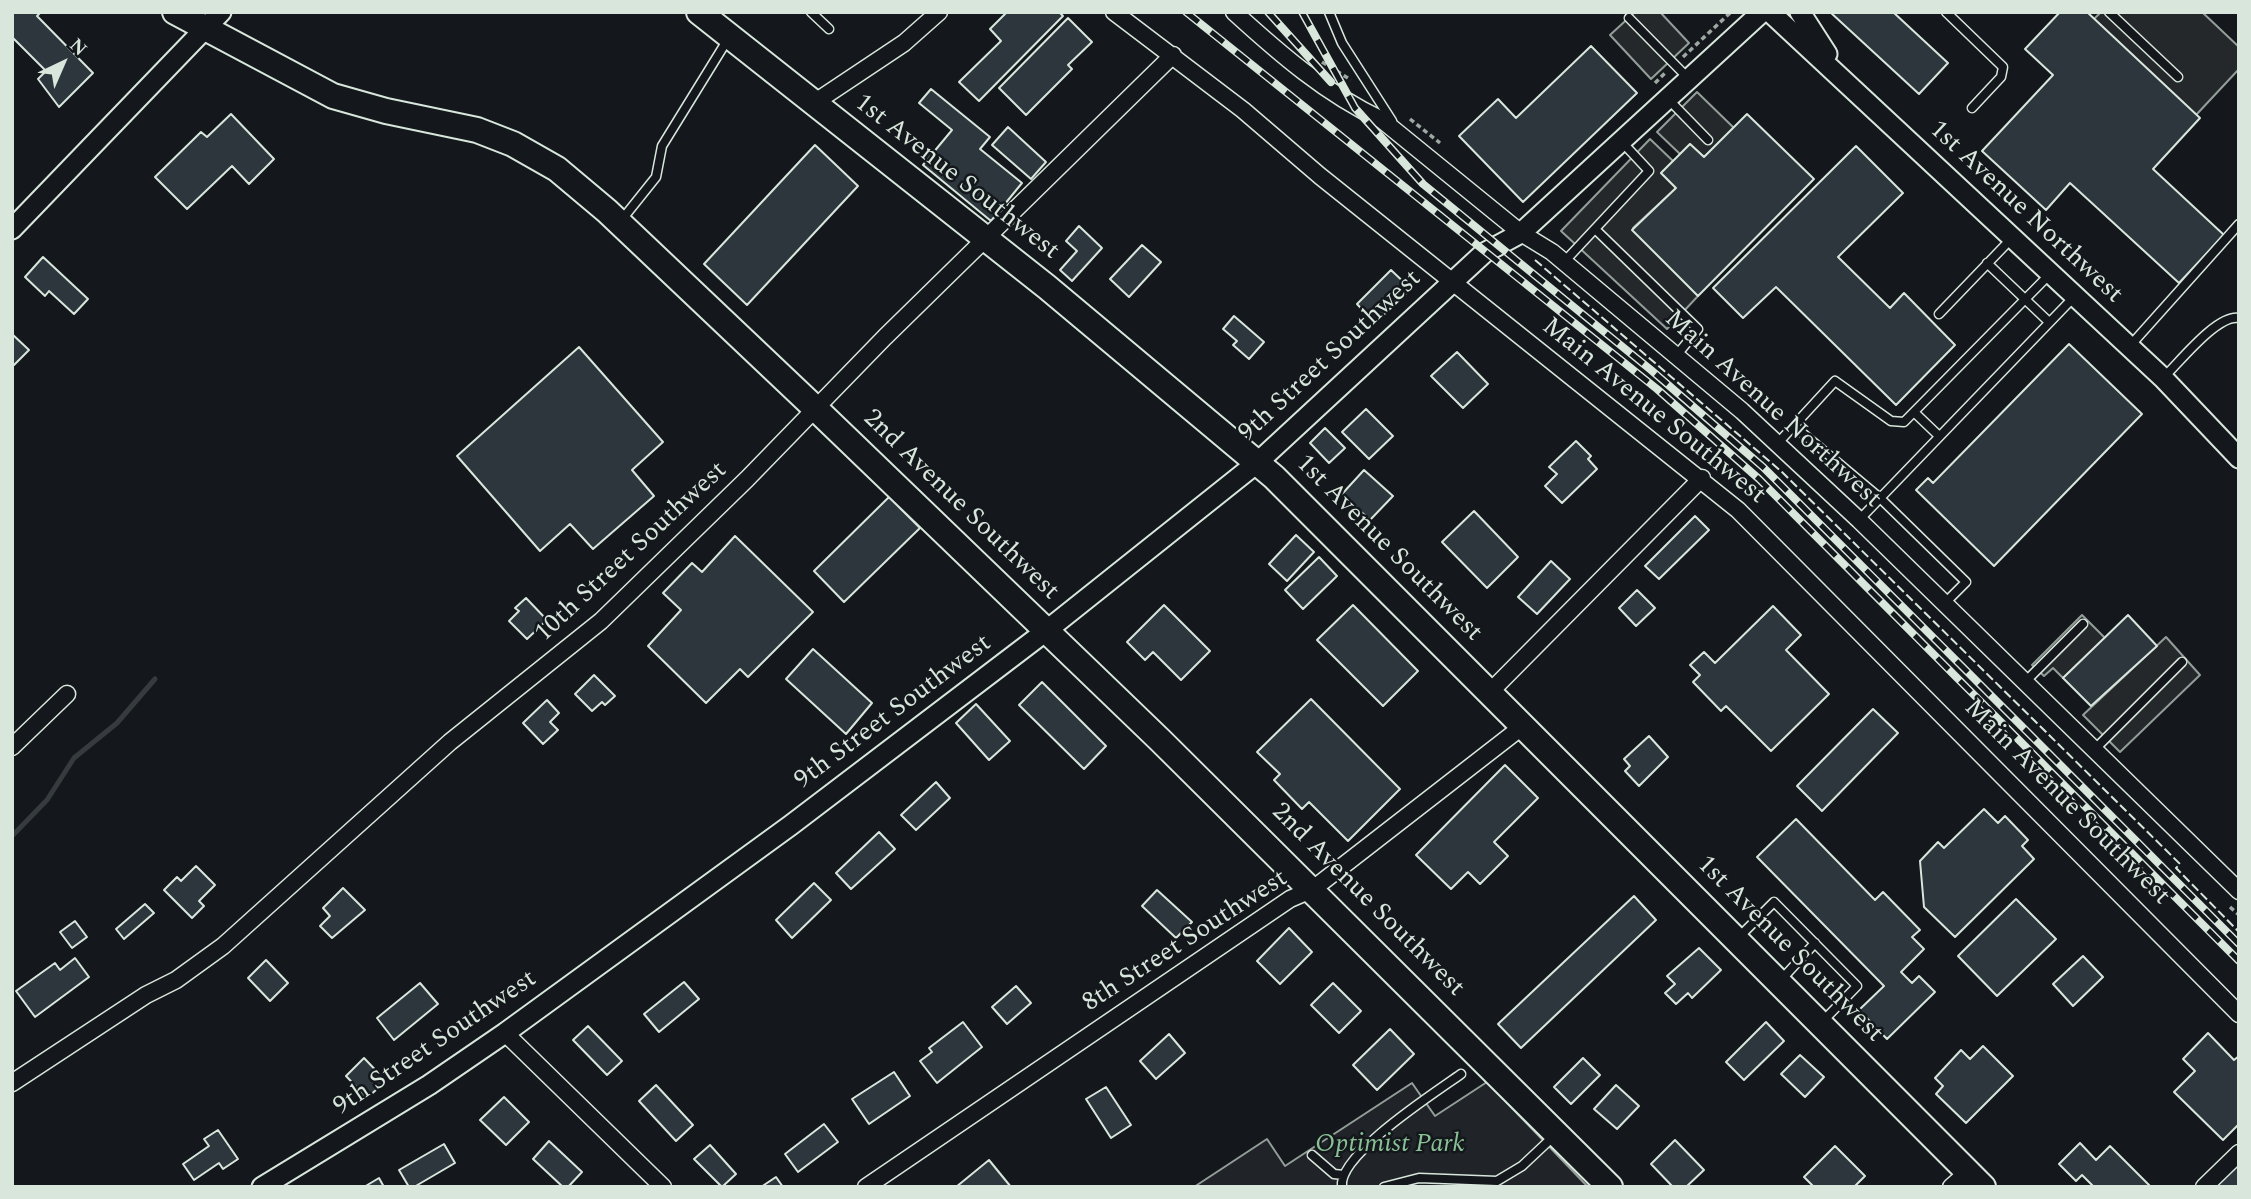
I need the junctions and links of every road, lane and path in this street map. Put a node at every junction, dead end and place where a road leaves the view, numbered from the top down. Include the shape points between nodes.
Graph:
1 (175, 12) edge
2 (221, 12) edge
3 (699, 12) edge
4 (811, 12) edge
5 (939, 12) edge
6 (1114, 12) edge
7 (1234, 12) edge
8 (1266, 12) edge
9 (1329, 12) edge
10 (1762, 12) edge
11 (1770, 12) edge
12 (1800, 12) edge
13 (1946, 12) edge
14 (2109, 12) edge
15 (1629, 18) dead end
16 (829, 29) dead end
17 (205, 30) junction
18 (730, 37) junction
19 (1300, 46) dead end
20 (1173, 55) junction
21 (1320, 61) dead end
22 (2178, 77) dead end
23 (1688, 78) junction
24 (1850, 87) junction
25 (1374, 95) junction
26 (1667, 98) junction
27 (814, 103) junction
28 (1972, 108) dead end
29 (1401, 113) dead end
30 (1416, 123) dead end
31 (1401, 135) junction
32 (1709, 140) dead end
33 (1620, 141) junction
34 (619, 223) junction
35 (2239, 224) edge
36 (12, 229) edge
37 (1595, 229) junction
38 (1521, 233) junction
39 (2012, 237) junction
40 (986, 239) junction
41 (1564, 262) junction
42 (1987, 263) junction
43 (2051, 273) junction
44 (1451, 281) junction
45 (2074, 296) junction
46 (2025, 300) junction
47 (1939, 314) dead end
48 (2239, 318) edge
49 (2049, 322) junction
50 (2129, 347) junction
51 (1676, 356) junction
52 (2163, 378) junction
53 (816, 409) junction
54 (1915, 413) junction
55 (1794, 426) junction
56 (1938, 435) junction
57 (1777, 444) junction
58 (2239, 458) edge
59 (1258, 462) junction
60 (1702, 478) junction
61 (1880, 498) junction
62 (1859, 520) junction
63 (1945, 603) junction
64 (2083, 624) dead end
65 (1046, 632) junction
66 (2182, 662) dead end
67 (2025, 682) junction
68 (1490, 692) junction
69 (67, 694) dead end
70 (1523, 726) junction
71 (12, 747) edge
72 (2095, 749) junction
73 (1313, 889) junction
74 (2239, 891) edge
75 (1737, 940) junction
76 (1815, 943) junction
77 (1779, 983) junction
78 (2239, 1014) edge
79 (1820, 1024) junction
80 (506, 1032) junction
81 (1461, 1074) dead end
82 (12, 1083) edge
83 (1557, 1133) junction
84 (2239, 1153) edge
85 (1312, 1155) dead end
86 (1344, 1175) junction
87 (1967, 1182) edge
88 (261, 1187) edge
89 (663, 1187) edge
90 (866, 1187) edge
91 (1342, 1187) edge
92 (1384, 1187) edge
93 (1610, 1187) edge
94 (2204, 1187) edge

1 - 17 main road, 2nd Avenue Southwest
2 - 17 street
3 - 18 main road, 1st Avenue Southwest
4 - 16 lane
5 - 27 street via 904,43
6 - 20 street, Main Avenue Southwest
7 - 31 street, Main Avenue Northwest via 1318,82
8 - 19 path
9 - 25 lane
10 - 23 street, 9th Street Southwest
11 - 24 street, 1st Avenue Northwest
12 - 24 street
13 - 28 lane via 2003,67 2001,77
14 - 22 lane
15 - 23 lane
17 - 34 main road, 2nd Avenue Southwest via 333,96 477,130 513,144 557,169
17 - 36 street
18 - 27 main road, 1st Avenue Southwest
18 - 34 lane via 662,146 656,177
20 - 40 street, 10th Street Southwest
20 - 44 street, Main Avenue Southwest
21 - 25 path
23 - 26 street, 9th Street Southwest
24 - 39 street, 1st Avenue Northwest
25 - 31 lane
26 - 32 lane
26 - 33 street, 9th Street Southwest
27 - 40 main road, 1st Avenue Southwest
29 - 30 path
31 - 38 street, Main Avenue Northwest
33 - 37 lane via 1650,171
33 - 38 street, 9th Street Southwest
34 - 53 main road, 2nd Avenue Southwest
35 - 50 lane
37 - 41 lane
37 - 51 lane via 1698,329
38 - 41 street, Main Avenue Northwest
38 - 44 street, 9th Street Southwest via 1495,245
39 - 42 lane
39 - 43 street, 1st Avenue Northwest
40 - 53 street, 10th Street Southwest
40 - 59 main road, 1st Avenue Southwest
41 - 51 street, Main Avenue Northwest
42 - 46 lane
42 - 47 lane
43 - 45 street, 1st Avenue Northwest
43 - 46 lane
44 - 59 street, 9th Street Southwest
44 - 60 street, Main Avenue Southwest
45 - 49 lane
45 - 50 street, 1st Avenue Northwest
46 - 49 lane
46 - 54 lane
48 - 52 lane via 2219,323
49 - 56 lane
50 - 52 street, 1st Avenue Northwest
51 - 57 street, Main Avenue Northwest
52 - 58 street, 1st Avenue Northwest
53 - 65 main road, 2nd Avenue Southwest
53 - 82 street, 10th Street Southwest via 601,621 450,742 222,946
54 - 55 lane via 1904,422 1891,421 1835,381
54 - 56 lane
55 - 57 lane
55 - 61 lane
56 - 61 lane
57 - 62 street, Main Avenue Northwest
59 - 65 street, 9th Street Southwest
59 - 68 main road, 1st Avenue Southwest
60 - 68 street
60 - 78 street, Main Avenue Southwest
61 - 62 lane
61 - 63 lane via 1966,582
62 - 63 street, Main Avenue Northwest
63 - 67 street, Main Avenue Northwest
64 - 67 lane
65 - 73 main road, 2nd Avenue Southwest
65 - 80 street, 9th Street Southwest
66 - 72 lane
67 - 72 street, Main Avenue Northwest
68 - 70 main road, 1st Avenue Southwest
69 - 71 street
70 - 73 street, 8th Street Southwest
70 - 75 main road, 1st Avenue Southwest
72 - 74 street, Main Avenue Northwest
73 - 83 main road, 2nd Avenue Southwest
73 - 90 street, 8th Street Southwest via 1290,900
75 - 76 lane via 1774,902
75 - 77 main road, 1st Avenue Southwest
76 - 77 lane
76 - 79 lane via 1857,986
77 - 79 main road, 1st Avenue Southwest
79 - 87 main road, 1st Avenue Southwest
80 - 88 street, 9th Street Southwest via 429,1085
80 - 89 street
81 - 86 lane via 1395,1120
83 - 92 lane via 1522,1167 1497,1181 1419,1178
83 - 93 main road, 2nd Avenue Southwest
84 - 94 street
85 - 86 lane via 1334,1174
86 - 91 lane

